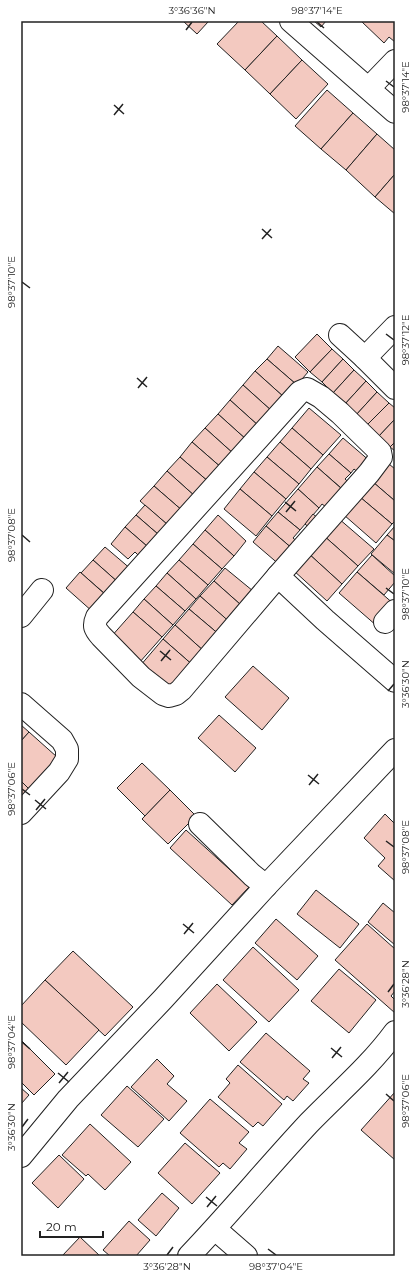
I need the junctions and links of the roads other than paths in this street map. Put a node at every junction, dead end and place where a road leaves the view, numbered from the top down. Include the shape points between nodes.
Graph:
1 (291, 21) edge
2 (395, 61) edge
3 (369, 88) junction
4 (395, 112) edge
5 (395, 327) edge
6 (340, 335) dead end
7 (365, 358) junction
8 (395, 388) edge
9 (278, 576) junction
10 (42, 590) dead end
11 (21, 616) edge
12 (395, 681) edge
13 (21, 704) edge
14 (395, 750) edge
15 (21, 813) edge
16 (200, 824) dead end
17 (266, 886) junction
18 (391, 1048) edge
19 (21, 1156) edge
20 (215, 1229) junction
21 (189, 1256) edge
22 (246, 1256) edge

1 - 3 street
2 - 3 street
3 - 4 street
5 - 7 street
6 - 7 street
7 - 8 street
9 - 9 street via 181,690 173,695 163,694 141,676 95,630 97,617 300,392 308,389 346,418 380,452 381,457
9 - 12 street
10 - 11 street
13 - 15 street via 62,740 67,749 67,759 59,772
14 - 17 street
16 - 17 street
17 - 19 street via 68,1100
18 - 20 street via 310,1123
20 - 21 street
20 - 22 street

